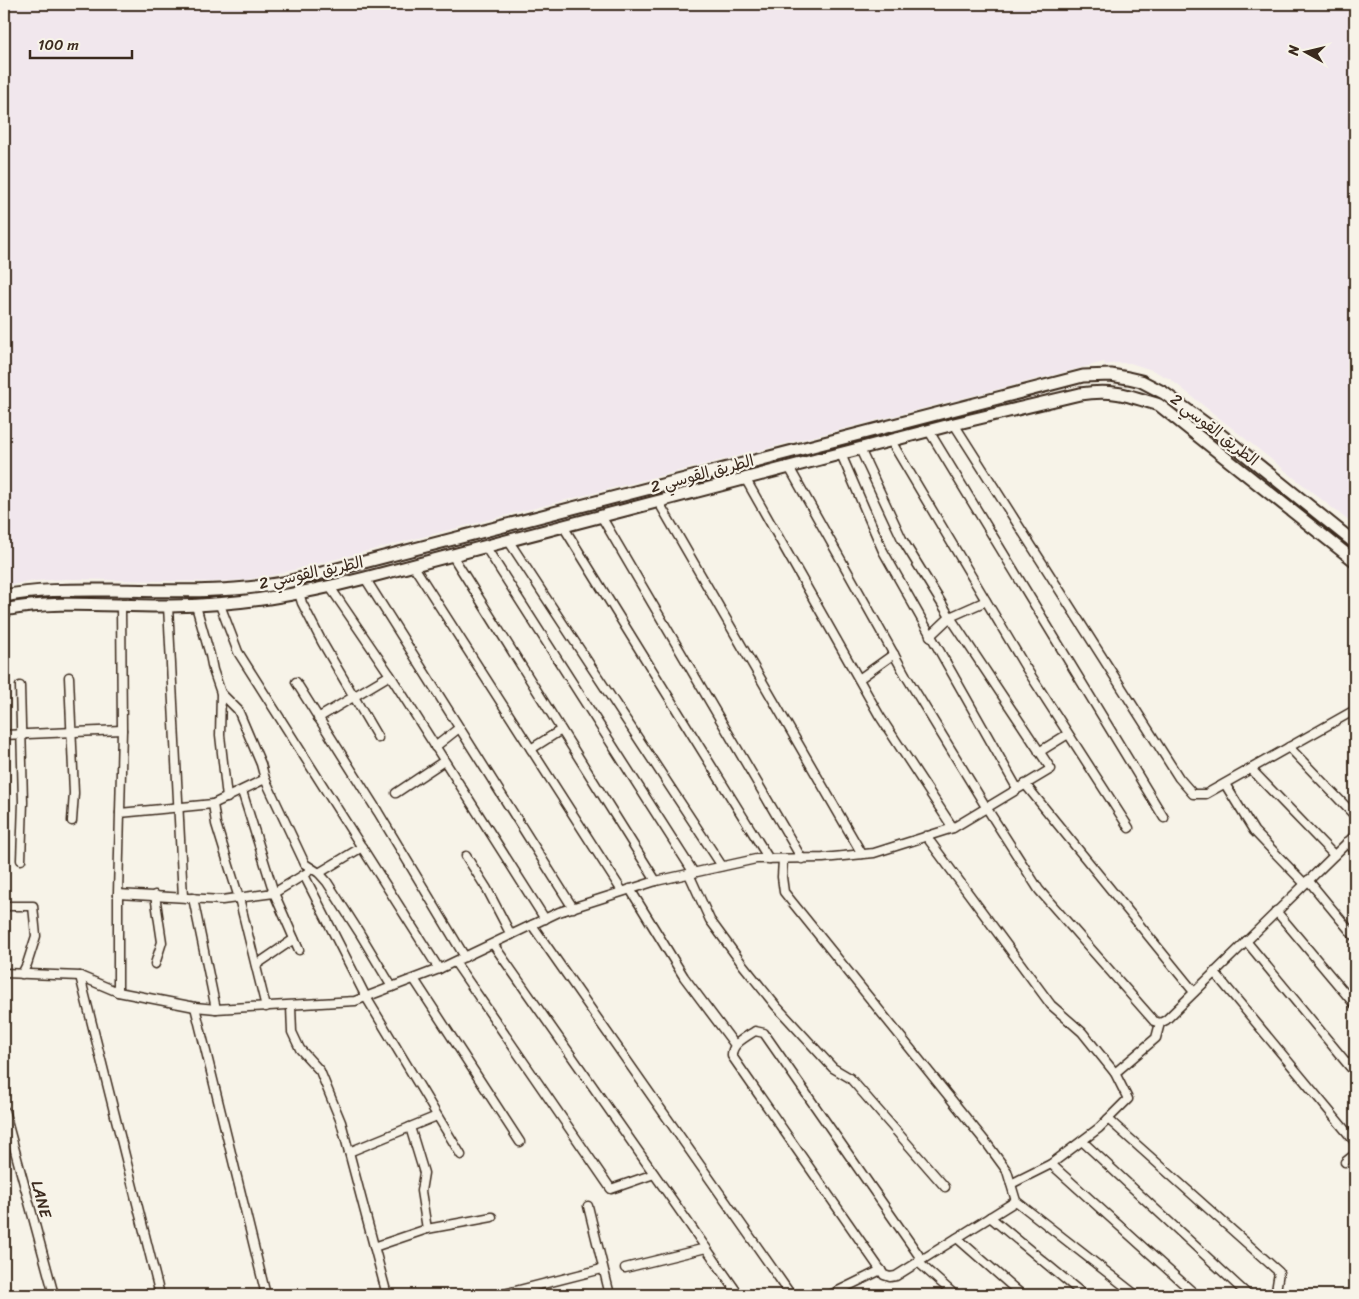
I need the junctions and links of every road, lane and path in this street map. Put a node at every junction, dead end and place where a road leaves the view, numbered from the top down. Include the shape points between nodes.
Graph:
1 (954, 424) junction
2 (928, 431) junction
3 (891, 441) junction
4 (860, 449) junction
5 (841, 454) junction
6 (789, 467) junction
7 (745, 478) junction
8 (661, 485) junction
9 (640, 491) junction
10 (661, 500) junction
11 (642, 505) junction
12 (601, 516) junction
13 (563, 526) junction
14 (508, 540) junction
15 (1355, 543) edge
16 (485, 546) junction
17 (452, 555) junction
18 (1355, 561) edge
19 (413, 565) junction
20 (365, 578) junction
21 (330, 586) junction
22 (299, 594) junction
23 (4, 596) edge
24 (986, 601) junction
25 (121, 604) junction
26 (220, 605) junction
27 (168, 606) junction
28 (196, 606) junction
29 (4, 610) edge
30 (950, 617) junction
31 (930, 636) junction
32 (894, 654) junction
33 (390, 675) junction
34 (69, 677) dead end
35 (859, 679) junction
36 (296, 682) dead end
37 (20, 686) dead end
38 (221, 693) junction
39 (354, 696) junction
40 (1353, 711) dead end
41 (318, 718) junction
42 (459, 728) junction
43 (122, 730) junction
44 (561, 730) junction
45 (72, 732) junction
46 (22, 734) junction
47 (1068, 734) junction
48 (4, 735) edge
49 (378, 738) dead end
50 (435, 747) junction
51 (1289, 747) junction
52 (531, 749) junction
53 (1040, 752) junction
54 (444, 761) junction
55 (1251, 769) junction
56 (264, 779) junction
57 (1025, 784) junction
58 (1225, 784) junction
59 (1018, 788) junction
60 (242, 791) junction
61 (396, 794) dead end
62 (227, 798) junction
63 (213, 804) junction
64 (178, 807) junction
65 (986, 808) junction
66 (120, 813) junction
67 (1355, 816) edge
68 (1164, 818) dead end
69 (72, 821) dead end
70 (953, 828) junction
71 (1129, 828) dead end
72 (1355, 835) edge
73 (926, 836) junction
74 (1348, 842) junction
75 (362, 847) junction
76 (1355, 851) edge
77 (862, 854) junction
78 (1334, 855) junction
79 (466, 856) dead end
80 (802, 858) junction
81 (770, 859) junction
82 (783, 859) junction
83 (21, 860) dead end
84 (722, 866) junction
85 (316, 872) junction
86 (691, 873) junction
87 (304, 875) junction
88 (656, 881) junction
89 (1306, 882) junction
90 (626, 890) junction
91 (274, 893) junction
92 (118, 894) junction
93 (155, 895) junction
94 (183, 897) junction
95 (194, 898) junction
96 (239, 898) junction
97 (4, 906) edge
98 (573, 908) junction
99 (1276, 910) junction
100 (545, 919) junction
101 (532, 925) junction
102 (511, 935) junction
103 (1355, 937) edge
104 (294, 939) junction
105 (1246, 940) junction
106 (493, 944) junction
107 (299, 950) dead end
108 (464, 957) junction
109 (455, 962) junction
110 (155, 964) dead end
111 (256, 965) junction
112 (439, 969) junction
113 (1214, 972) junction
114 (4, 973) edge
115 (22, 974) junction
116 (80, 976) junction
117 (414, 979) junction
118 (392, 987) junction
119 (118, 992) junction
120 (1194, 992) junction
121 (366, 997) junction
122 (1355, 1004) edge
123 (291, 1006) junction
124 (195, 1007) junction
125 (266, 1007) junction
126 (216, 1009) junction
127 (1160, 1024) junction
128 (735, 1045) junction
129 (1115, 1073) junction
130 (1355, 1073) edge
131 (4, 1110) edge
132 (437, 1116) junction
133 (1108, 1120) junction
134 (410, 1127) junction
135 (1082, 1141) junction
136 (520, 1142) dead end
137 (1355, 1142) edge
138 (349, 1152) junction
139 (1355, 1154) edge
140 (461, 1155) dead end
141 (1345, 1162) dead end
142 (1051, 1164) junction
143 (654, 1174) junction
144 (1011, 1184) junction
145 (945, 1187) dead end
146 (1016, 1201) junction
147 (588, 1206) dead end
148 (492, 1216) dead end
149 (990, 1217) junction
150 (427, 1229) junction
151 (957, 1238) junction
152 (374, 1247) junction
153 (706, 1248) junction
154 (920, 1261) junction
155 (624, 1268) dead end
156 (602, 1269) junction
157 (881, 1270) junction
158 (1275, 1294) edge
159 (54, 1295) edge
160 (160, 1295) edge
161 (266, 1295) edge
162 (387, 1295) edge
163 (500, 1295) edge
164 (610, 1295) edge
165 (739, 1295) edge
166 (791, 1295) edge
167 (830, 1295) edge
168 (956, 1295) edge
169 (1022, 1295) edge
170 (1084, 1295) edge
171 (1136, 1295) edge
172 (1196, 1295) edge
173 (1248, 1295) edge

1 - 2 highway, الطريق القوسي 2
1 - 18 highway, الطريق القوسي 2 via 1087,393 1128,394 1159,405
1 - 58 street via 1186,787 1193,794 1206,794
2 - 3 highway, الطريق القوسي 2
2 - 68 street
3 - 4 highway, الطريق القوسي 2
3 - 24 street
4 - 5 highway, الطريق القوسي 2
4 - 30 street via 902,539
5 - 6 highway, الطريق القوسي 2
5 - 31 street via 883,551
6 - 7 highway, الطريق القوسي 2
6 - 32 street
7 - 10 highway, الطريق القوسي 2
7 - 35 street
8 - 9 highway, الطريق القوسي 2
8 - 10 highway
8 - 15 highway, الطريق القوسي 2 via 1083,376 1111,375 1141,381 1164,393
9 - 11 highway
9 - 23 highway, الطريق القوسي 2 via 254,588 41,591
10 - 11 highway, الطريق القوسي 2
10 - 77 street
11 - 12 highway, الطريق القوسي 2
12 - 13 highway, الطريق القوسي 2
12 - 80 street
13 - 14 highway, الطريق القوسي 2
13 - 81 street
14 - 16 highway, الطريق القوسي 2
14 - 84 street
16 - 17 highway, الطريق القوسي 2
16 - 86 street
17 - 19 highway, الطريق القوسي 2
17 - 44 street
19 - 20 highway, الطريق القوسي 2
19 - 52 street
20 - 21 highway, الطريق القوسي 2
20 - 42 street
21 - 22 highway, الطريق القوسي 2
21 - 33 street
22 - 26 highway, الطريق القوسي 2
22 - 39 street via 322,642
24 - 30 street
24 - 47 street
25 - 27 highway, الطريق القوسي 2
25 - 29 highway, الطريق القوسي 2 via 36,605
25 - 43 street
26 - 28 highway, الطريق القوسي 2
26 - 75 street via 238,652
27 - 28 highway, الطريق القوسي 2
27 - 64 street
28 - 38 street
30 - 31 street
30 - 53 street
31 - 59 street
32 - 35 street
32 - 65 street
33 - 39 street
33 - 50 street
34 - 45 street
35 - 70 street
36 - 41 street
37 - 46 street
38 - 56 street via 238,710
38 - 62 street via 220,735
39 - 41 street
39 - 49 street
40 - 51 street
41 - 108 street
42 - 50 street
42 - 98 street
43 - 45 street
43 - 66 street
44 - 52 street
44 - 88 street
45 - 46 street
45 - 69 street
46 - 48 street
46 - 83 street
47 - 53 street
47 - 71 street
50 - 54 street
51 - 55 street
51 - 67 street
52 - 90 street
53 - 57 street via 1051,769
54 - 61 street
54 - 100 street
55 - 58 street
55 - 78 street
56 - 60 street
56 - 85 street via 305,864
57 - 59 street
57 - 120 street
58 - 89 street via 1254,831
59 - 65 street
60 - 62 street
60 - 91 street
62 - 63 street
63 - 64 street
63 - 96 street
64 - 66 street
64 - 94 street
65 - 70 street
65 - 127 street via 1039,890 1154,1022
66 - 92 street
70 - 73 street
72 - 74 street
73 - 77 street
73 - 129 street via 1052,1005 1082,1032
74 - 76 street
74 - 78 street
75 - 85 street
75 - 112 street
77 - 80 street
78 - 89 street
79 - 102 street
80 - 82 street
81 - 82 street
81 - 84 street
82 - 144 street via 784,892 988,1145 1007,1171
84 - 86 street
85 - 87 street
85 - 118 street via 360,932
86 - 88 street
86 - 145 street via 710,920 776,1006 833,1068 850,1078
87 - 91 street
87 - 121 street
88 - 90 street
89 - 99 street
89 - 103 street
90 - 98 street
90 - 128 street via 684,977
91 - 96 street
91 - 104 street
92 - 93 street
92 - 119 street
93 - 94 street
93 - 110 street via 162,942
94 - 95 street
95 - 96 street
95 - 126 street
96 - 111 street
97 - 115 street via 32,906 36,936
98 - 100 street
99 - 105 street
99 - 122 street
100 - 101 street
101 - 102 street
101 - 166 street
102 - 106 street
104 - 107 street
104 - 111 street
105 - 113 street
105 - 130 street
106 - 108 street
106 - 143 street
108 - 109 street
109 - 112 street
109 - 143 street via 611,1189
111 - 125 street
112 - 117 street
113 - 120 street
113 - 137 street
114 - 115 street
115 - 116 street
116 - 119 street
116 - 160 street
117 - 118 street
117 - 136 street
118 - 121 street
119 - 124 street
120 - 127 street
121 - 123 street via 355,1001
121 - 132 street
123 - 125 street
123 - 138 street via 292,1032 300,1049 320,1071 341,1122
124 - 126 street
124 - 161 street
125 - 126 street
127 - 129 street via 1156,1038
128 - 154 street via 755,1031 764,1032
128 - 157 street via 732,1056
129 - 133 street via 1128,1099
131 - 159 street, LANE
132 - 134 street
132 - 140 street
133 - 135 street
133 - 158 street via 1279,1272
134 - 138 street
134 - 150 street via 424,1173 421,1191
135 - 142 street
135 - 173 street
138 - 152 street
139 - 141 street
142 - 144 street
142 - 172 street
143 - 153 street
144 - 146 street
146 - 149 street
146 - 171 street
147 - 156 street
148 - 150 street
149 - 151 street
149 - 170 street
150 - 152 street
151 - 154 street
151 - 169 street
152 - 162 street
153 - 155 street
153 - 165 street
154 - 157 street via 896,1276 884,1275
154 - 168 street
156 - 163 street
156 - 164 street
157 - 167 street

